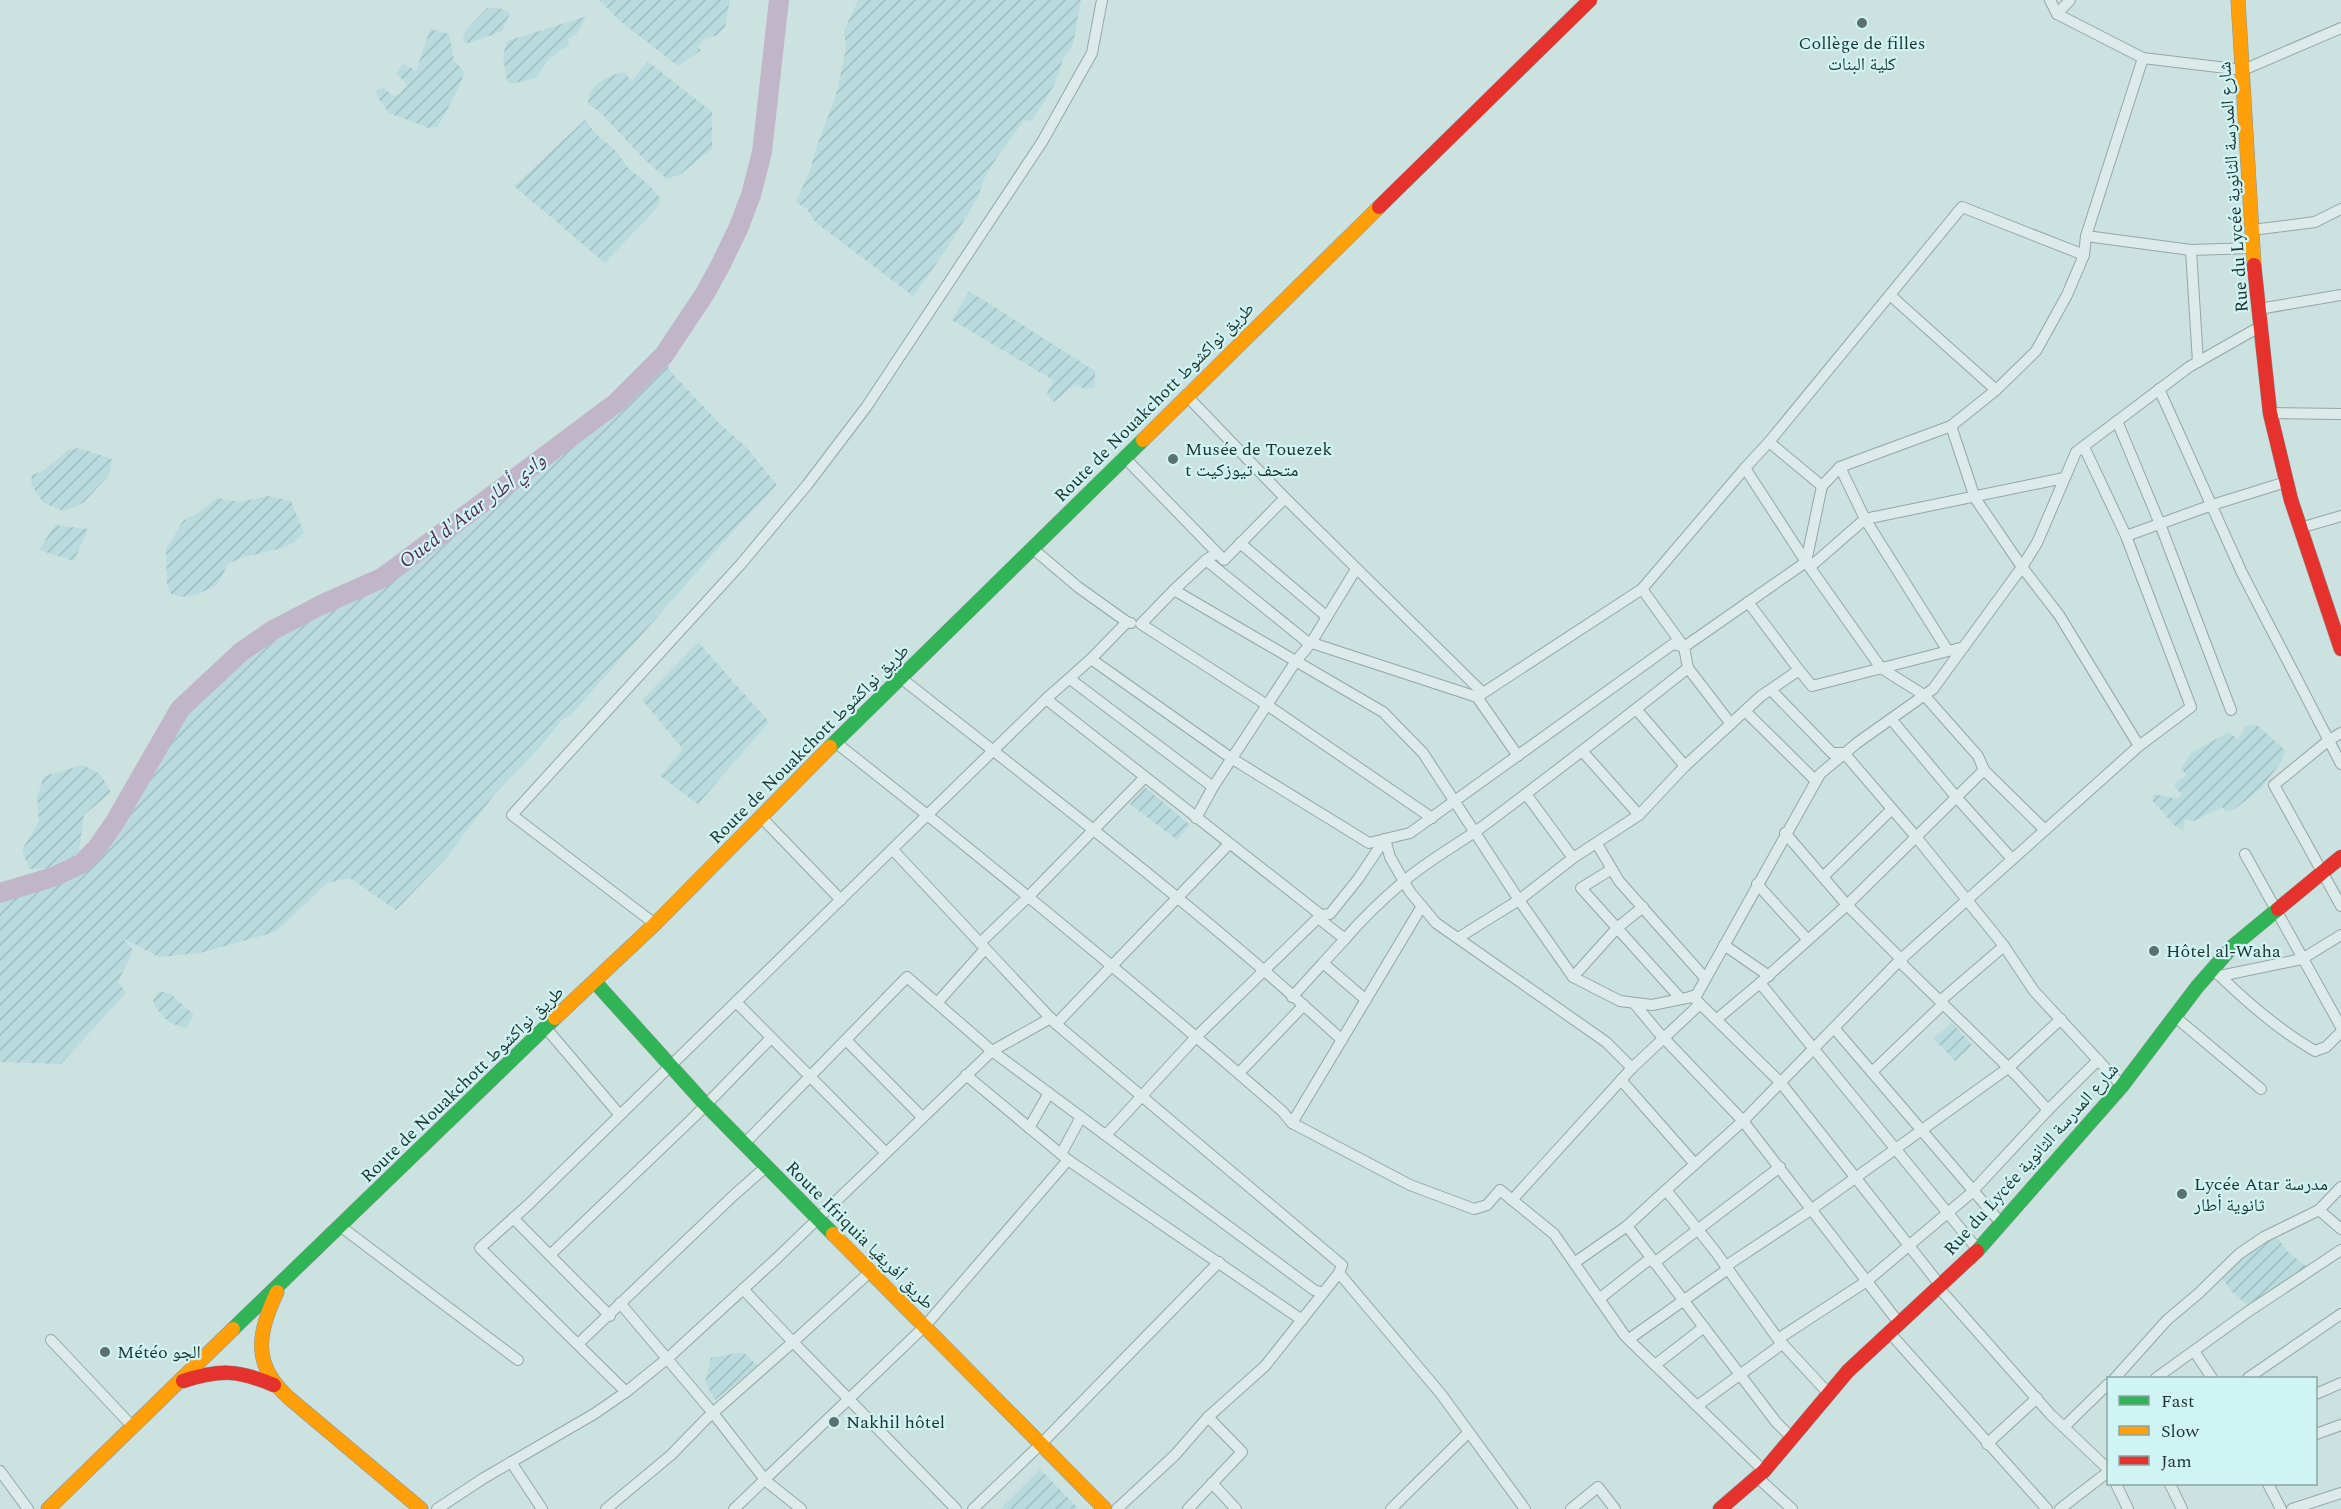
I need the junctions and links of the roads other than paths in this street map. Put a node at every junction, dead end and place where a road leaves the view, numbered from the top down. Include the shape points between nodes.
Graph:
1 (1102, 0) edge
2 (1590, 0) edge
3 (2050, 0) edge
4 (2070, 0) edge
5 (2238, 0) edge
6 (2057, 14) junction
7 (2341, 28) edge
8 (2143, 58) junction
9 (2243, 70) junction
10 (2341, 208) edge
11 (2252, 230) junction
12 (2086, 236) junction
13 (2252, 248) junction
14 (2191, 250) junction
15 (2084, 255) junction
16 (1890, 294) junction
17 (2341, 295) edge
18 (2259, 309) junction
19 (2261, 326) junction
20 (2198, 362) junction
21 (2159, 389) junction
22 (1996, 390) junction
23 (1186, 395) junction
24 (2270, 413) junction
25 (2341, 414) edge
26 (2117, 421) junction
27 (1951, 426) junction
28 (1769, 442) junction
29 (2084, 447) junction
30 (1124, 457) junction
31 (1840, 467) junction
32 (1745, 468) junction
33 (2064, 478) junction
34 (2286, 483) junction
35 (1822, 486) junction
36 (1285, 498) junction
37 (1975, 498) junction
38 (2212, 506) junction
39 (2341, 516) edge
40 (1865, 519) junction
41 (2160, 524) junction
42 (2300, 528) junction
43 (2126, 536) junction
44 (1240, 543) junction
45 (1032, 548) junction
46 (1217, 553) junction
47 (1206, 560) junction
48 (1808, 565) junction
49 (2022, 567) junction
50 (1356, 569) junction
51 (1642, 589) junction
52 (1174, 590) junction
53 (1748, 602) junction
54 (1326, 616) junction
55 (1127, 622) junction
56 (1141, 624) junction
57 (1311, 642) junction
58 (1684, 647) junction
59 (1964, 647) junction
60 (2341, 649) edge
61 (1948, 651) junction
62 (1091, 659) junction
63 (1296, 661) junction
64 (1688, 668) junction
65 (1881, 668) junction
66 (1799, 670) junction
67 (901, 678) junction
68 (1070, 679) junction
69 (1771, 690) junction
70 (1480, 695) junction
71 (1924, 695) junction
72 (1046, 699) junction
73 (1267, 705) junction
74 (1636, 710) junction
75 (2231, 710) dead end
76 (1745, 711) junction
77 (1891, 719) junction
78 (1731, 724) junction
79 (2341, 733) edge
80 (2329, 740) junction
81 (835, 741) junction
82 (2139, 746) junction
83 (994, 752) junction
84 (1583, 752) junction
85 (1844, 753) junction
86 (1518, 756) junction
87 (1231, 758) junction
88 (2341, 764) edge
89 (1685, 766) junction
90 (1984, 770) junction
91 (1144, 777) junction
92 (1816, 781) junction
93 (1213, 787) junction
94 (1526, 794) junction
95 (1956, 798) junction
96 (1456, 801) junction
97 (1892, 809) junction
98 (929, 815) junction
99 (1638, 815) junction
100 (760, 816) junction
101 (1196, 818) junction
102 (1432, 818) junction
103 (2045, 830) junction
104 (1094, 831) junction
105 (1476, 831) junction
106 (1785, 833) junction
107 (1917, 838) junction
108 (1385, 839) junction
109 (1229, 844) junction
110 (1597, 844) junction
111 (893, 850) junction
112 (2245, 854) dead end
113 (2341, 857) edge
114 (1574, 858) junction
115 (2012, 859) junction
116 (1612, 869) junction
117 (2322, 872) junction
118 (1824, 877) junction
119 (1404, 881) junction
120 (1757, 884) junction
121 (1029, 896) junction
122 (1177, 898) junction
123 (841, 900) junction
124 (1519, 900) junction
125 (1967, 901) junction
126 (1847, 904) junction
127 (1422, 906) junction
128 (2341, 906) edge
129 (1642, 907) junction
130 (2277, 910) junction
131 (1319, 917) junction
132 (655, 924) junction
133 (1617, 928) junction
134 (2341, 935) edge
135 (1458, 938) junction
136 (1345, 939) junction
137 (1808, 940) junction
138 (1724, 945) junction
139 (983, 946) junction
140 (2004, 946) junction
141 (1901, 959) junction
142 (2302, 959) junction
143 (1323, 963) junction
144 (1112, 966) junction
145 (1263, 971) junction
146 (2216, 973) junction
147 (1573, 977) junction
148 (1705, 978) junction
149 (1764, 980) junction
150 (595, 982) junction
151 (1292, 997) junction
152 (1366, 1000) junction
153 (1691, 1000) junction
154 (736, 1002) junction
155 (937, 1003) junction
156 (1634, 1003) junction
157 (1941, 1003) junction
158 (1304, 1005) junction
159 (2174, 1016) junction
160 (1717, 1019) junction
161 (2061, 1019) junction
162 (1053, 1021) junction
163 (545, 1027) junction
164 (2341, 1027) edge
165 (1834, 1028) junction
166 (2341, 1032) edge
167 (1196, 1037) junction
168 (771, 1038) junction
169 (1664, 1038) junction
170 (846, 1040) junction
171 (1342, 1040) junction
172 (992, 1050) junction
173 (1815, 1050) junction
174 (2098, 1060) junction
175 (670, 1065) junction
176 (1632, 1068) junction
177 (2008, 1068) junction
178 (1872, 1072) junction
179 (1239, 1073) junction
180 (966, 1075) junction
181 (811, 1078) junction
182 (1621, 1080) junction
183 (1781, 1083) junction
184 (2122, 1086) junction
185 (2261, 1089) dead end
186 (1050, 1094) junction
187 (1141, 1097) junction
188 (705, 1104) junction
189 (2048, 1110) junction
190 (619, 1114) junction
191 (922, 1117) junction
192 (1081, 1117) junction
193 (1743, 1121) junction
194 (1292, 1123) junction
195 (1029, 1128) junction
196 (1920, 1129) junction
197 (1106, 1135) junction
198 (745, 1143) junction
199 (1895, 1148) junction
200 (885, 1152) junction
201 (1065, 1157) junction
202 (1695, 1164) junction
203 (767, 1166) junction
204 (1780, 1167) junction
205 (1856, 1177) junction
206 (2341, 1187) edge
207 (1666, 1190) junction
208 (1972, 1191) junction
209 (1512, 1200) junction
210 (1812, 1209) junction
211 (2319, 1210) junction
212 (1946, 1213) junction
213 (513, 1218) junction
214 (818, 1218) junction
215 (2001, 1223) junction
216 (340, 1226) junction
217 (1627, 1226) junction
218 (2341, 1229) edge
219 (1698, 1230) junction
220 (1907, 1245) junction
221 (1978, 1250) junction
222 (2341, 1250) edge
223 (550, 1255) junction
224 (1653, 1260) junction
225 (1219, 1262) junction
226 (1574, 1263) junction
227 (1727, 1268) junction
228 (871, 1271) junction
229 (1339, 1273) junction
230 (1866, 1281) junction
231 (282, 1283) junction
232 (1939, 1286) junction
233 (743, 1289) junction
234 (1323, 1293) junction
235 (1599, 1299) junction
236 (1683, 1301) junction
237 (620, 1303) junction
238 (2341, 1314) edge
239 (610, 1316) junction
240 (1302, 1320) junction
241 (925, 1326) junction
242 (1704, 1328) junction
243 (1894, 1328) junction
244 (51, 1340) dead end
245 (1629, 1340) junction
246 (1780, 1341) junction
247 (792, 1342) junction
248 (578, 1344) junction
249 (2194, 1351) junction
250 (668, 1358) junction
251 (518, 1360) dead end
252 (1655, 1365) junction
253 (1740, 1373) junction
254 (2116, 1377) edge
255 (2158, 1377) edge
256 (2211, 1377) edge
257 (2249, 1377) edge
258 (179, 1383) junction
259 (2341, 1383) edge
260 (274, 1385) junction
261 (2107, 1386) edge
262 (626, 1392) junction
263 (1829, 1394) junction
264 (2317, 1394) edge
265 (2037, 1398) junction
266 (847, 1400) junction
267 (1697, 1406) junction
268 (713, 1413) junction
269 (1208, 1417) junction
270 (2341, 1425) edge
271 (132, 1426) junction
272 (2064, 1427) junction
273 (1468, 1433) junction
274 (2317, 1434) edge
275 (1792, 1438) junction
276 (1042, 1443) junction
277 (1987, 1444) junction
278 (512, 1462) junction
279 (2107, 1468) edge
280 (0, 1471) edge
281 (2107, 1472) edge
282 (1760, 1474) junction
283 (766, 1481) junction
284 (1212, 1483) junction
285 (2116, 1485) edge
286 (2269, 1485) edge
287 (2172, 1486) edge
288 (2341, 1493) edge
289 (28, 1509) edge
290 (48, 1509) edge
291 (421, 1509) edge
292 (437, 1509) edge
293 (542, 1509) edge
294 (606, 1509) edge
295 (734, 1509) edge
296 (801, 1509) edge
297 (956, 1509) edge
298 (973, 1509) edge
299 (1105, 1509) edge
300 (1117, 1509) edge
301 (1188, 1509) edge
302 (1236, 1509) edge
303 (1391, 1509) edge
304 (1524, 1509) edge
305 (1571, 1509) edge
306 (1615, 1509) edge
307 (1720, 1509) edge
308 (1792, 1509) edge
309 (2047, 1509) edge
310 (2060, 1509) edge
311 (2128, 1509) edge
312 (2182, 1509) edge
313 (2281, 1509) edge
314 (2292, 1509) edge

1 - 132 street via 1092,53 1042,142 867,406 741,564 512,815
2 - 23 main road, Route de Nouakchott طريق نواكشوط
3 - 6 street
4 - 6 street
5 - 9 main road, Rue du Lycée شارع المدرسة الثانوية
6 - 8 street
7 - 9 street
8 - 9 street
8 - 12 street
9 - 11 main road, Rue du Lycée شارع المدرسة الثانوية
10 - 11 street via 2314,222
11 - 13 main road, Rue du Lycée شارع المدرسة الثانوية
12 - 14 street
12 - 15 street
13 - 14 street
13 - 18 main road, Rue du Lycée شارع المدرسة الثانوية
14 - 20 street
15 - 16 street via 1962,207
15 - 22 street via 2067,296 2036,351
16 - 22 street
16 - 28 street
17 - 18 street
18 - 19 main road, Rue du Lycée شارع المدرسة الثانوية
19 - 20 street
19 - 24 main road, Rue du Lycée شارع المدرسة الثانوية
20 - 21 street
21 - 26 street
21 - 38 street
22 - 27 street
23 - 30 main road, Route de Nouakchott طريق نواكشوط
23 - 36 street
24 - 25 street
24 - 34 main road, Rue du Lycée شارع المدرسة الثانوية
26 - 29 street
26 - 41 street
27 - 31 street
27 - 37 street
28 - 32 street
28 - 35 street
29 - 33 street via 2076,452
29 - 43 street
30 - 45 main road, Route de Nouakchott طريق نواكشوط
30 - 46 street
31 - 35 street
31 - 40 street
32 - 48 street
32 - 51 street
33 - 37 street
33 - 49 street via 2037,543
34 - 38 street
34 - 42 main road, Rue du Lycée شارع المدرسة الثانوية
35 - 48 street
36 - 44 street
36 - 50 street
37 - 40 street
37 - 49 street
38 - 41 street
38 - 80 street via 2242,573
39 - 42 street
40 - 48 street
40 - 61 street
41 - 43 street
41 - 75 street
42 - 60 main road, Rue du Lycée شارع المدرسة الثانوية
43 - 82 street via 2191,707
44 - 46 street via 1224,560
44 - 54 street
45 - 55 street
45 - 67 main road, Route de Nouakchott طريق نواكشوط
46 - 47 street
47 - 52 street
47 - 57 street
48 - 53 street
48 - 65 street
49 - 59 street
49 - 82 street via 2059,615
50 - 54 street
50 - 70 street
51 - 58 street
51 - 70 street
52 - 56 street
52 - 63 street
53 - 58 street
53 - 66 street
54 - 57 street
55 - 56 street
55 - 62 street
56 - 73 street
57 - 63 street
57 - 70 street
58 - 64 street
58 - 86 street via 1673,644
59 - 61 street
59 - 71 street via 1933,689
61 - 65 street
62 - 68 street
62 - 87 street
63 - 73 street
63 - 96 street via 1383,712 1423,753
64 - 74 street
64 - 78 street
65 - 66 street via 1812,686
65 - 71 street
66 - 69 street
67 - 81 main road, Route de Nouakchott طريق نواكشوط
67 - 83 street
68 - 72 street
68 - 93 street
69 - 76 street
69 - 85 street via 1832,753
70 - 86 street
71 - 77 street
71 - 90 street via 1978,756
72 - 83 street
72 - 91 street
73 - 87 street
73 - 102 street
74 - 84 street
74 - 89 street
76 - 78 street
76 - 92 street
77 - 85 street
77 - 95 street
78 - 89 street
79 - 80 street
80 - 88 street
80 - 117 street via 2274,785
81 - 98 street
81 - 100 main road, Route de Nouakchott طريق نواكشوط
82 - 103 street
83 - 98 street
83 - 104 street
84 - 94 street
84 - 99 street
85 - 92 street
85 - 97 street
86 - 96 street
87 - 93 street
87 - 108 street via 1369,843
89 - 99 street
90 - 95 street
90 - 103 street
91 - 101 street
91 - 104 street
92 - 106 street
93 - 101 street
94 - 105 street
94 - 114 street
95 - 107 street
95 - 115 street
96 - 102 street
96 - 105 street
97 - 107 street
97 - 118 street
98 - 111 street
98 - 121 street
99 - 110 street
100 - 123 street
100 - 132 main road, Route de Nouakchott طريق نواكشوط
101 - 109 street
102 - 108 street via 1410,833
103 - 115 street
104 - 121 street
104 - 122 street
105 - 119 street
105 - 124 street
106 - 118 street
106 - 120 street
107 - 125 street
107 - 126 street
108 - 119 street
108 - 131 street via 1330,914
109 - 122 street
109 - 131 street
110 - 114 street
110 - 116 street
111 - 123 street
111 - 139 street
112 - 130 street
113 - 117 main road, Rue du Lycée شارع المدرسة الثانوية
114 - 124 street
115 - 125 street
116 - 129 street
116 - 133 street via 1581,888
117 - 128 street
117 - 130 main road, Rue du Lycée شارع المدرسة الثانوية
118 - 126 street
119 - 127 street
119 - 136 street
120 - 137 street
120 - 138 street
121 - 139 street
121 - 144 street
122 - 144 street
122 - 145 street
123 - 154 street
124 - 135 street
124 - 147 street
125 - 140 street
125 - 141 street
126 - 137 street
126 - 141 street
127 - 135 street via 1436,923
127 - 152 street
129 - 133 street
129 - 148 street
130 - 142 street
130 - 146 main road, Rue du Lycée شارع المدرسة الثانوية via 2232,946
131 - 136 street
131 - 145 street
132 - 150 main road, Route de Nouakchott طريق نواكشوط
133 - 147 street
133 - 153 street
134 - 142 street
135 - 176 street via 1606,1042
136 - 143 street
137 - 149 street
138 - 148 street
138 - 149 street
139 - 155 street
139 - 162 street
140 - 157 street
140 - 161 street via 2034,990
141 - 157 street
141 - 165 street
142 - 146 street
142 - 164 street
143 - 151 street
143 - 152 street
144 - 162 street
144 - 167 street
145 - 151 street
145 - 167 street
146 - 159 main road, Rue du Lycée شارع المدرسة الثانوية
146 - 166 street via 2315,1051 2326,1047
147 - 156 street via 1620,1001
148 - 153 street
149 - 160 street
149 - 173 street
150 - 163 main road, Route de Nouakchott طريق نواكشوط
150 - 175 main road, Route Ifriquia طريق أفريقيا
151 - 158 street
152 - 171 street
153 - 156 street
153 - 160 street
153 - 169 street
154 - 168 street
154 - 175 street
155 - 170 street via 907,977
155 - 172 street
156 - 169 street
157 - 177 street
157 - 178 street
158 - 171 street
158 - 179 street
159 - 184 main road, Rue du Lycée شارع المدرسة الثانوية
159 - 185 street
160 - 183 street
161 - 174 street
161 - 177 street
162 - 172 street
162 - 187 street
163 - 190 street
163 - 216 main road, Route de Nouakchott طريق نواكشوط
165 - 173 street
165 - 178 street
167 - 179 street
167 - 187 street
168 - 181 street
168 - 188 street
169 - 176 street
169 - 193 street
170 - 181 street
170 - 191 street
171 - 194 street
172 - 180 street
172 - 186 street
173 - 183 street
173 - 199 street
174 - 184 street
174 - 189 street
175 - 188 main road, Route Ifriquia طريق أفريقيا
175 - 190 street
176 - 182 street
177 - 189 street
177 - 196 street
178 - 196 street
179 - 194 street
180 - 191 street
180 - 195 street
181 - 198 street
181 - 200 street
182 - 202 street
182 - 209 street
183 - 193 street
183 - 205 street
184 - 215 main road, Rue du Lycée شارع المدرسة الثانوية
186 - 192 street
186 - 195 street
187 - 197 street
187 - 229 street via 1342,1265
188 - 198 main road, Route Ifriquia طريق أفريقيا
188 - 223 street
189 - 208 street
190 - 213 street
191 - 200 street
192 - 197 street
192 - 201 street
193 - 202 street
193 - 204 street
194 - 209 street via 1410,1185 1474,1209 1487,1205 1500,1190
195 - 201 street
196 - 199 street
196 - 208 street
197 - 234 street
198 - 203 main road, Route Ifriquia طريق أفريقيا
199 - 205 street
199 - 212 street
200 - 214 street
201 - 225 street
201 - 241 street
202 - 207 street
203 - 214 main road, Route Ifriquia طريق أفريقيا
203 - 237 street
204 - 210 street
204 - 219 street
205 - 210 street
205 - 220 street
206 - 211 street
207 - 217 street
207 - 219 street
208 - 212 street
208 - 215 street
209 - 226 street via 1554,1234
210 - 227 street
210 - 230 street
211 - 218 street
211 - 254 street via 2239,1254 2167,1320
212 - 220 street
212 - 221 street
213 - 223 street
213 - 248 street via 480,1248
214 - 228 main road, Route Ifriquia طريق أفريقيا
214 - 233 street
215 - 221 main road, Rue du Lycée شارع المدرسة الثانوية
216 - 231 main road, Route de Nouakchott طريق نواكشوط
216 - 251 street
217 - 224 street
217 - 226 street
219 - 224 street
219 - 227 street
220 - 230 street
220 - 232 street
221 - 232 main road, Rue du Lycée شارع المدرسة الثانوية
222 - 249 street
223 - 239 street
224 - 235 street
224 - 236 street
225 - 240 street
225 - 276 street
226 - 235 street
227 - 236 street
227 - 246 street
228 - 241 main road, Route Ifriquia طريق أفريقيا
228 - 247 street
229 - 234 street
229 - 273 street via 1441,1394
230 - 243 street
230 - 246 street
231 - 258 main road, Route de Nouakchott طريق نواكشوط
231 - 260 main road via 268,1310 261,1338 263,1362
232 - 243 main road, Rue du Lycée شارع المدرسة الثانوية
232 - 265 street
233 - 247 street
233 - 250 street
234 - 240 street
235 - 245 street
236 - 242 street
236 - 245 street
237 - 239 street
237 - 250 street
238 - 257 street
239 - 248 street
240 - 269 street via 1265,1366
241 - 266 street
241 - 276 main road, Route Ifriquia طريق أفريقيا
242 - 252 street
242 - 253 street
243 - 263 main road, Rue du Lycée شارع المدرسة الثانوية
243 - 277 street
244 - 271 street
245 - 252 street
246 - 253 street
246 - 263 street
247 - 266 street
247 - 268 street
248 - 262 street
249 - 255 street
249 - 256 street
250 - 262 street
250 - 268 street
252 - 267 street
253 - 267 street
253 - 275 street
258 - 260 main road via 226,1370 242,1371
258 - 271 main road, Route de Nouakchott طريق نواكشوط
259 - 264 street
260 - 291 main road
261 - 272 street
262 - 278 street
263 - 275 main road, Rue du Lycée شارع المدرسة الثانوية
265 - 272 street
265 - 277 street
266 - 283 street
266 - 297 street
267 - 282 street
268 - 283 street
268 - 294 street via 671,1455
269 - 284 street via 1242,1452
269 - 300 street via 1175,1455
270 - 274 street
271 - 290 main road, Route de Nouakchott طريق نواكشوط
272 - 279 street
273 - 303 street
273 - 304 street
275 - 282 main road, Rue du Lycée شارع المدرسة الثانوية
276 - 298 street
276 - 299 main road, Route Ifriquia طريق أفريقيا
277 - 309 street
278 - 292 street
278 - 293 street
280 - 289 street
281 - 310 street
282 - 307 main road, Rue du Lycée شارع المدرسة الثانوية
282 - 308 street
283 - 295 street
283 - 296 street
284 - 301 street
284 - 302 street
285 - 311 street
286 - 313 street
287 - 312 street
288 - 314 street
305 - 306 street via 1598,1487

